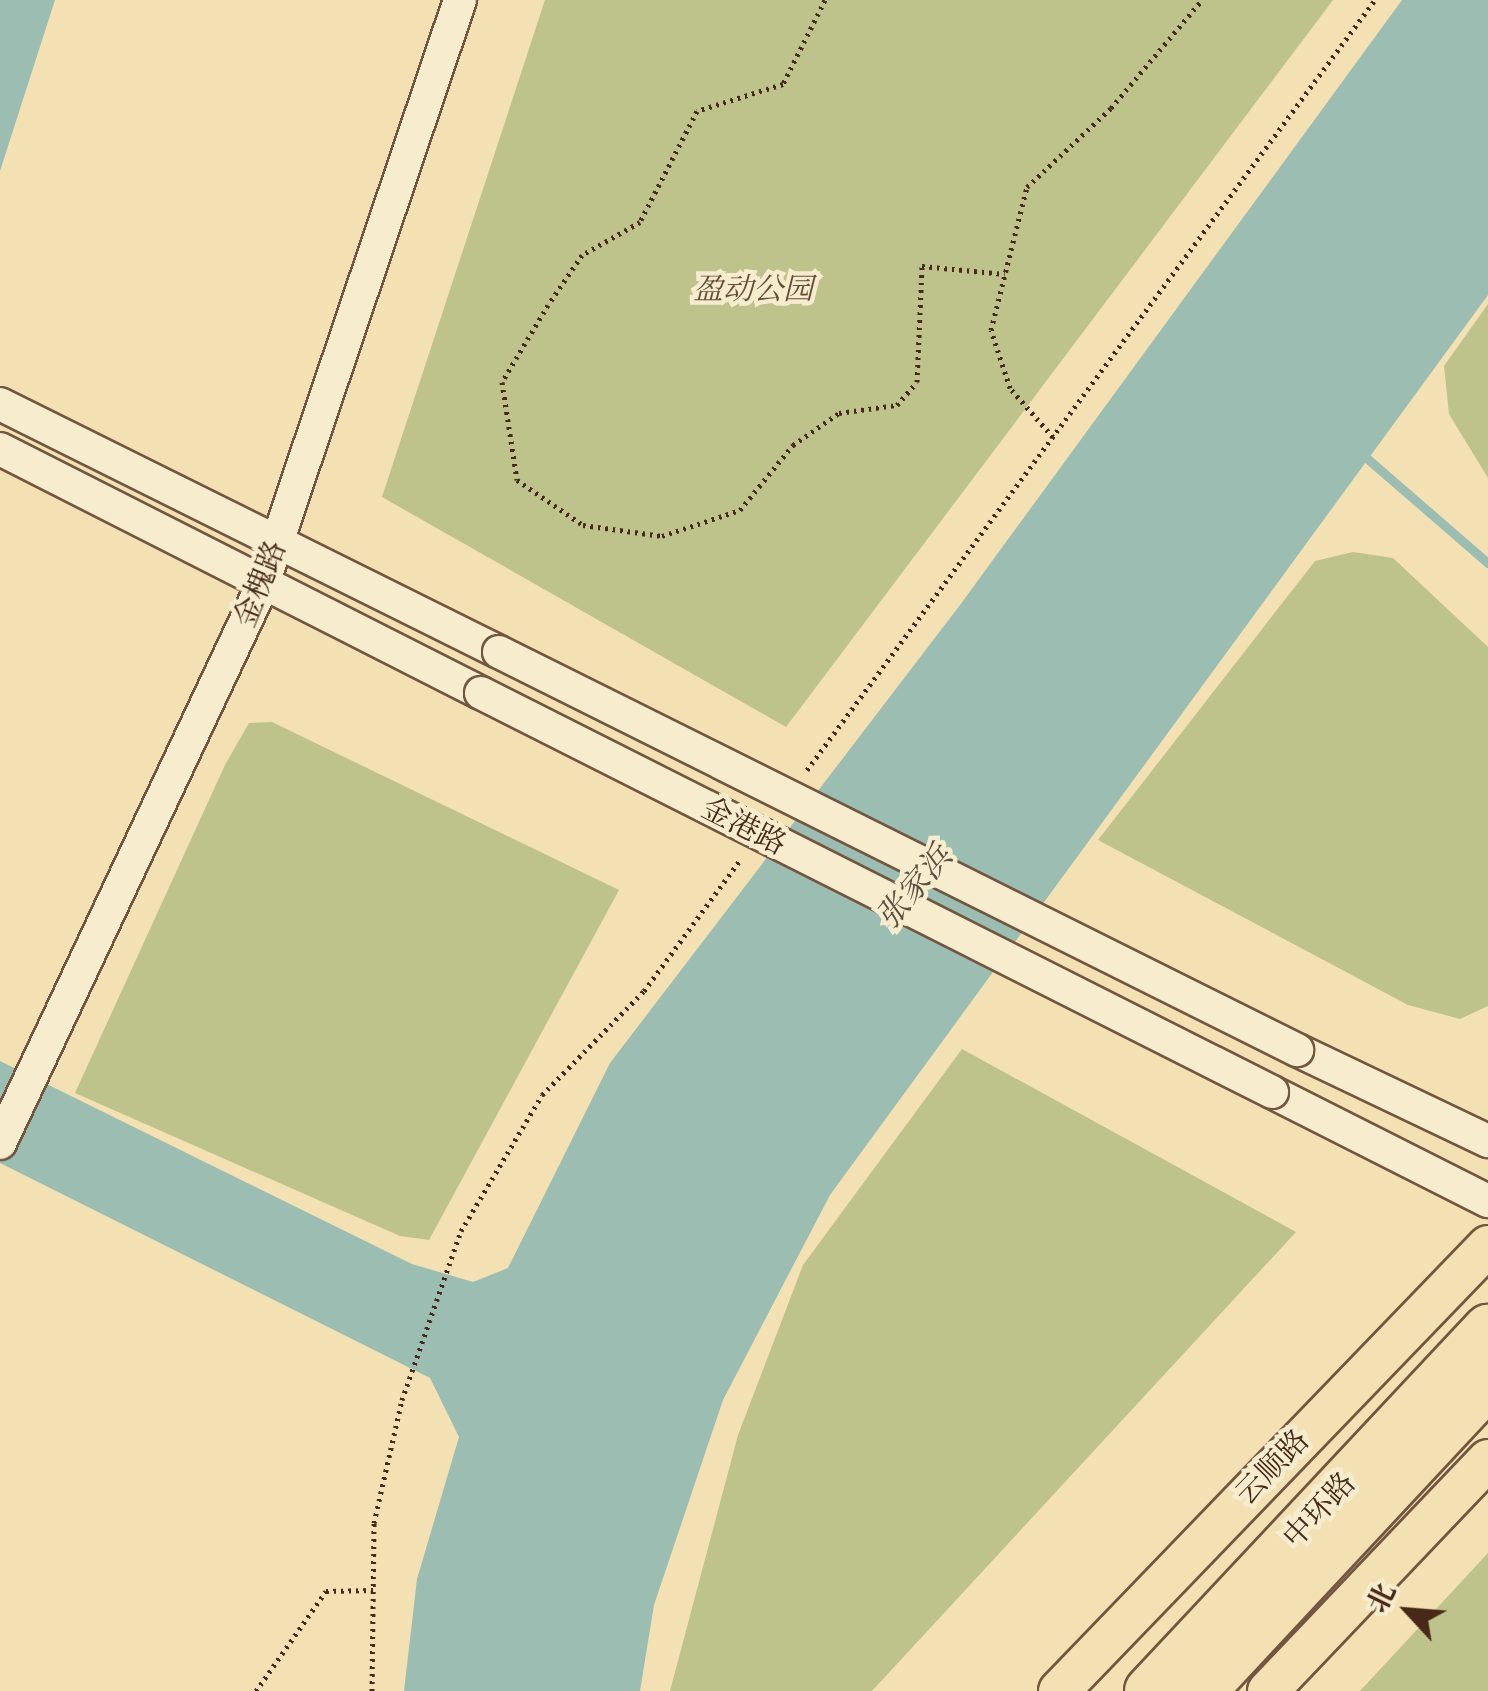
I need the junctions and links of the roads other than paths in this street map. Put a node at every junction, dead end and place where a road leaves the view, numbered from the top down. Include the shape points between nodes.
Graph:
1 (460, 0) edge
2 (0, 404) edge
3 (0, 450) edge
4 (278, 542) junction
5 (263, 584) junction
6 (1488, 1142) edge
7 (0, 1144) edge
8 (1488, 1201) edge
9 (1488, 1246) edge
10 (1488, 1329) edge
11 (1488, 1384) edge
12 (1488, 1460) edge
13 (1058, 1691) edge
14 (1149, 1691) edge
15 (1202, 1691) edge
16 (1268, 1691) edge

1 - 4 street, 金槐路
2 - 4 street, 金港路
3 - 5 street, 金港路
4 - 5 street, 金槐路
4 - 6 street, 金港路, bridge
5 - 7 street, 金槐路
5 - 8 street, 金港路, bridge
9 - 13 main road, 云顺路
10 - 14 highway, 中环路
11 - 15 highway, 中环路
12 - 16 main road

